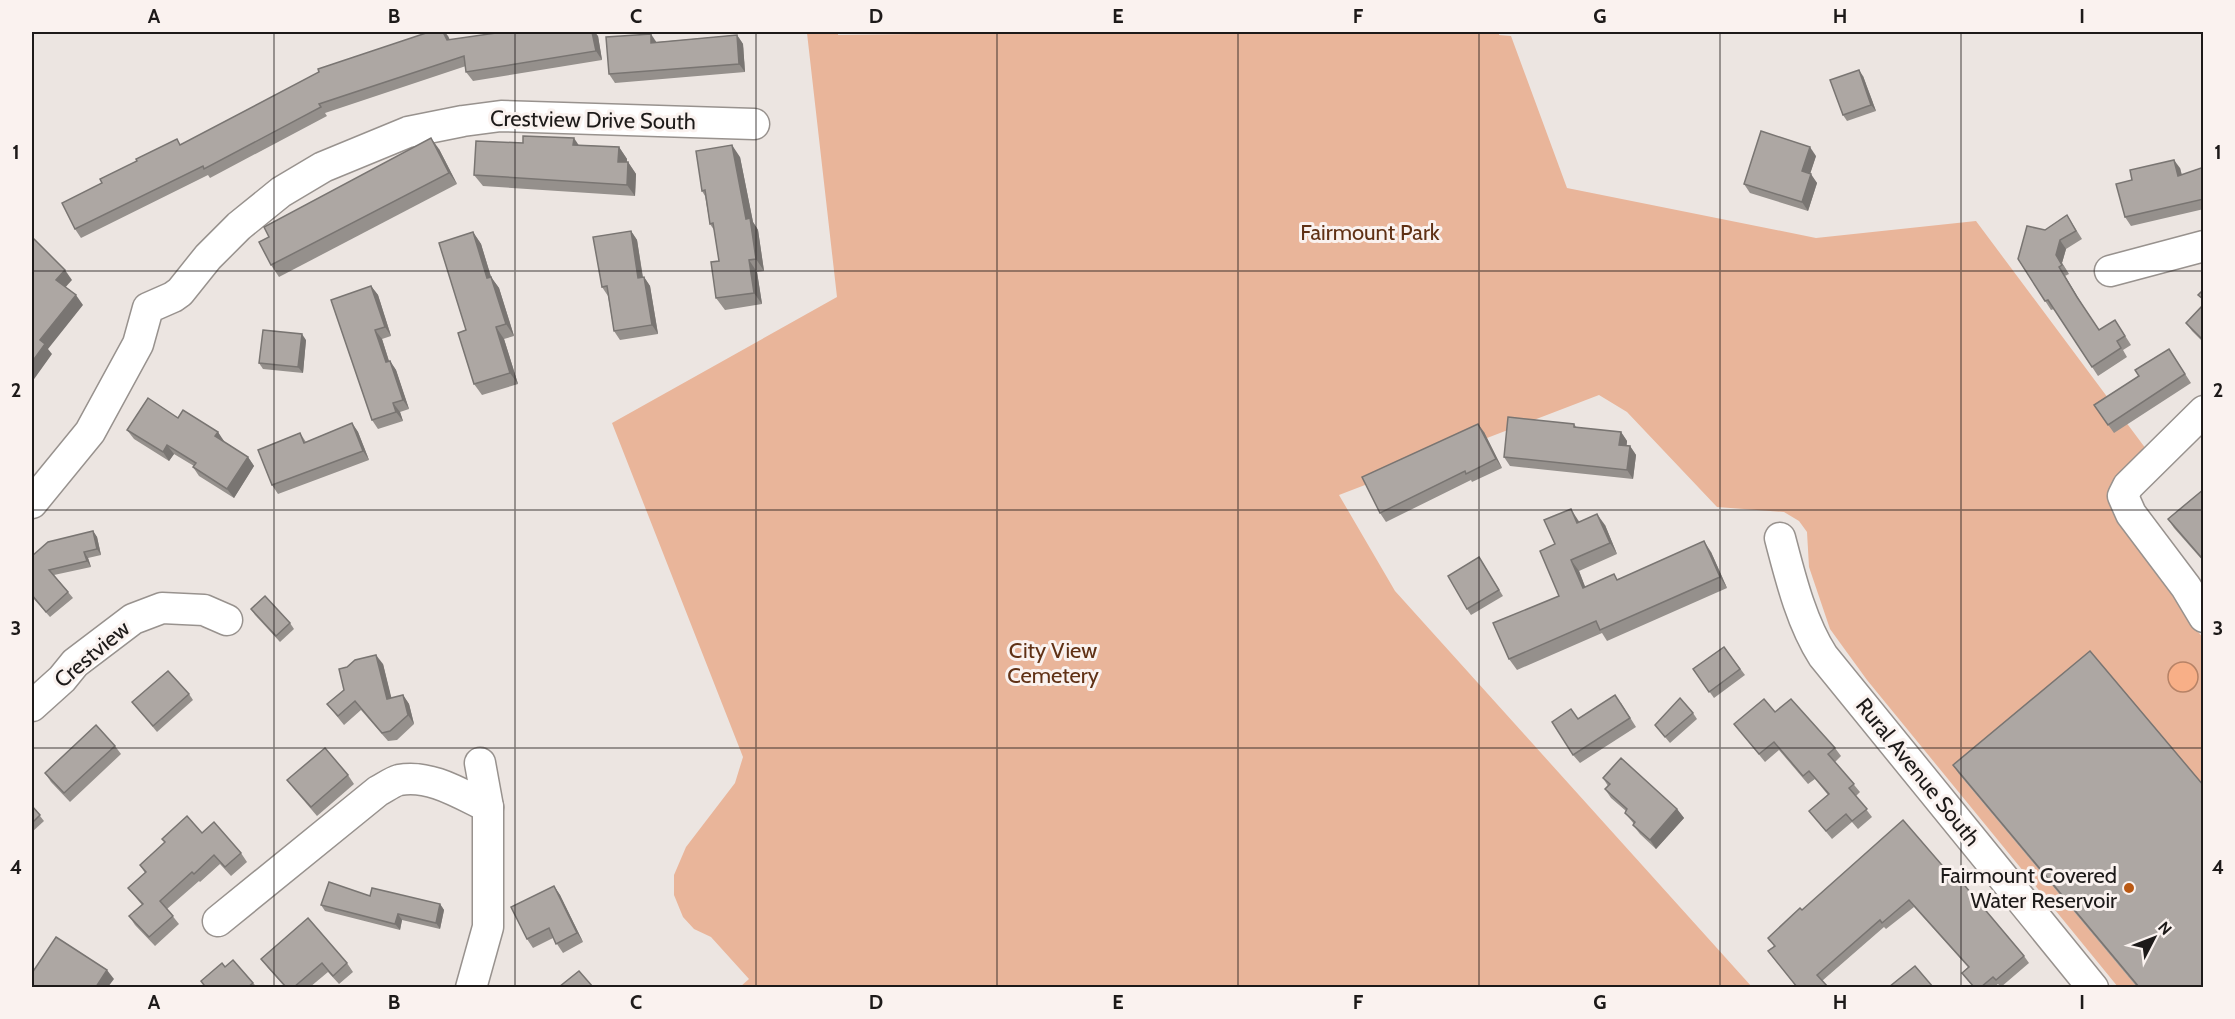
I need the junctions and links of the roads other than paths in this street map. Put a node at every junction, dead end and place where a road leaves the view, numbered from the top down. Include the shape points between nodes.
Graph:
1 (754, 124) dead end
2 (2204, 246) edge
3 (2110, 270) dead end
4 (2204, 411) edge
5 (32, 503) edge
6 (1780, 537) dead end
7 (2202, 611) edge
8 (227, 620) dead end
9 (32, 706) edge
10 (480, 763) dead end
11 (488, 807) junction
12 (218, 921) dead end
13 (471, 987) edge
14 (2093, 987) edge

1 - 5 street, Crestview Drive South via 501,116 408,132 323,167 281,192 239,226 180,292 148,308 138,344 90,432
2 - 3 street
4 - 7 street via 2128,486 2123,496 2131,514
6 - 14 street, Rural Avenue South via 1808,630 1823,656
8 - 9 street, Crestview via 204,610 162,608 133,619 75,663
10 - 11 street
11 - 12 street via 443,785 420,779 397,781 378,791
11 - 13 street via 488,927

